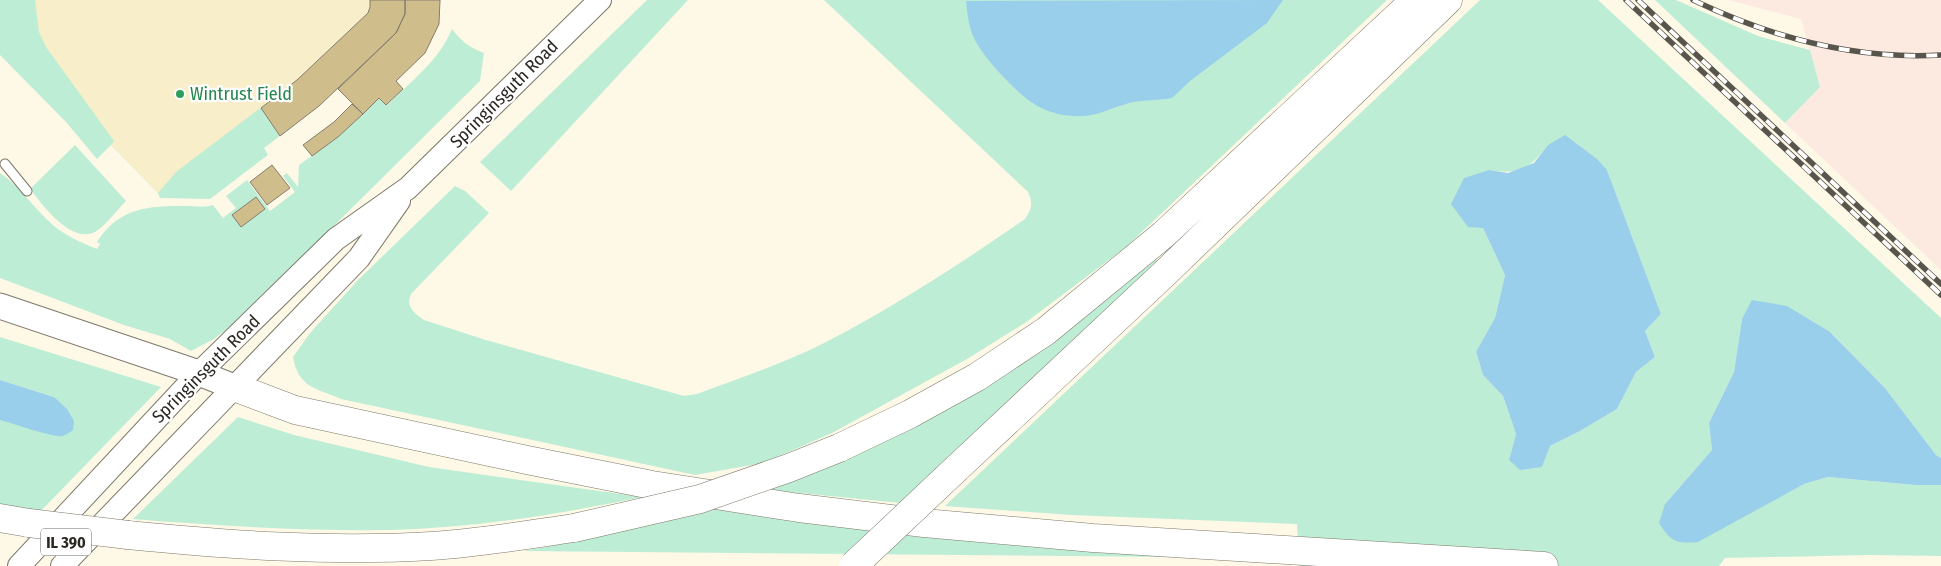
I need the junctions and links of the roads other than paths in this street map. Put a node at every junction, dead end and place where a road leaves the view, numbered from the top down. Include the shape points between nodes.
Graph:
1 (600, 0) edge
2 (1416, 0) edge
3 (1448, 0) edge
4 (5, 164) dead end
5 (408, 188) junction
6 (27, 191) dead end
7 (0, 306) edge
8 (199, 373) junction
9 (234, 387) junction
10 (12, 527) edge
11 (121, 542) junction
12 (19, 566) edge
13 (62, 566) edge
14 (329, 566) edge
15 (853, 566) edge
16 (1544, 566) edge

1 - 5 street, Springinsguth Road
2 - 11 highway, bridge via 1163,235 1046,331 977,377 839,448 700,499 574,528 480,542 385,547
3 - 15 highway, bridge via 1164,274
4 - 6 lane
5 - 8 street, Springinsguth Road via 336,239
5 - 9 street, Springinsguth Road via 359,258
7 - 8 main road
8 - 9 main road
8 - 12 street, Springinsguth Road
9 - 13 street, Springinsguth Road
9 - 16 highway via 295,410 353,423 652,485 789,507 1093,538
10 - 11 highway, IL 390
11 - 14 highway, IL 390 via 220,560

